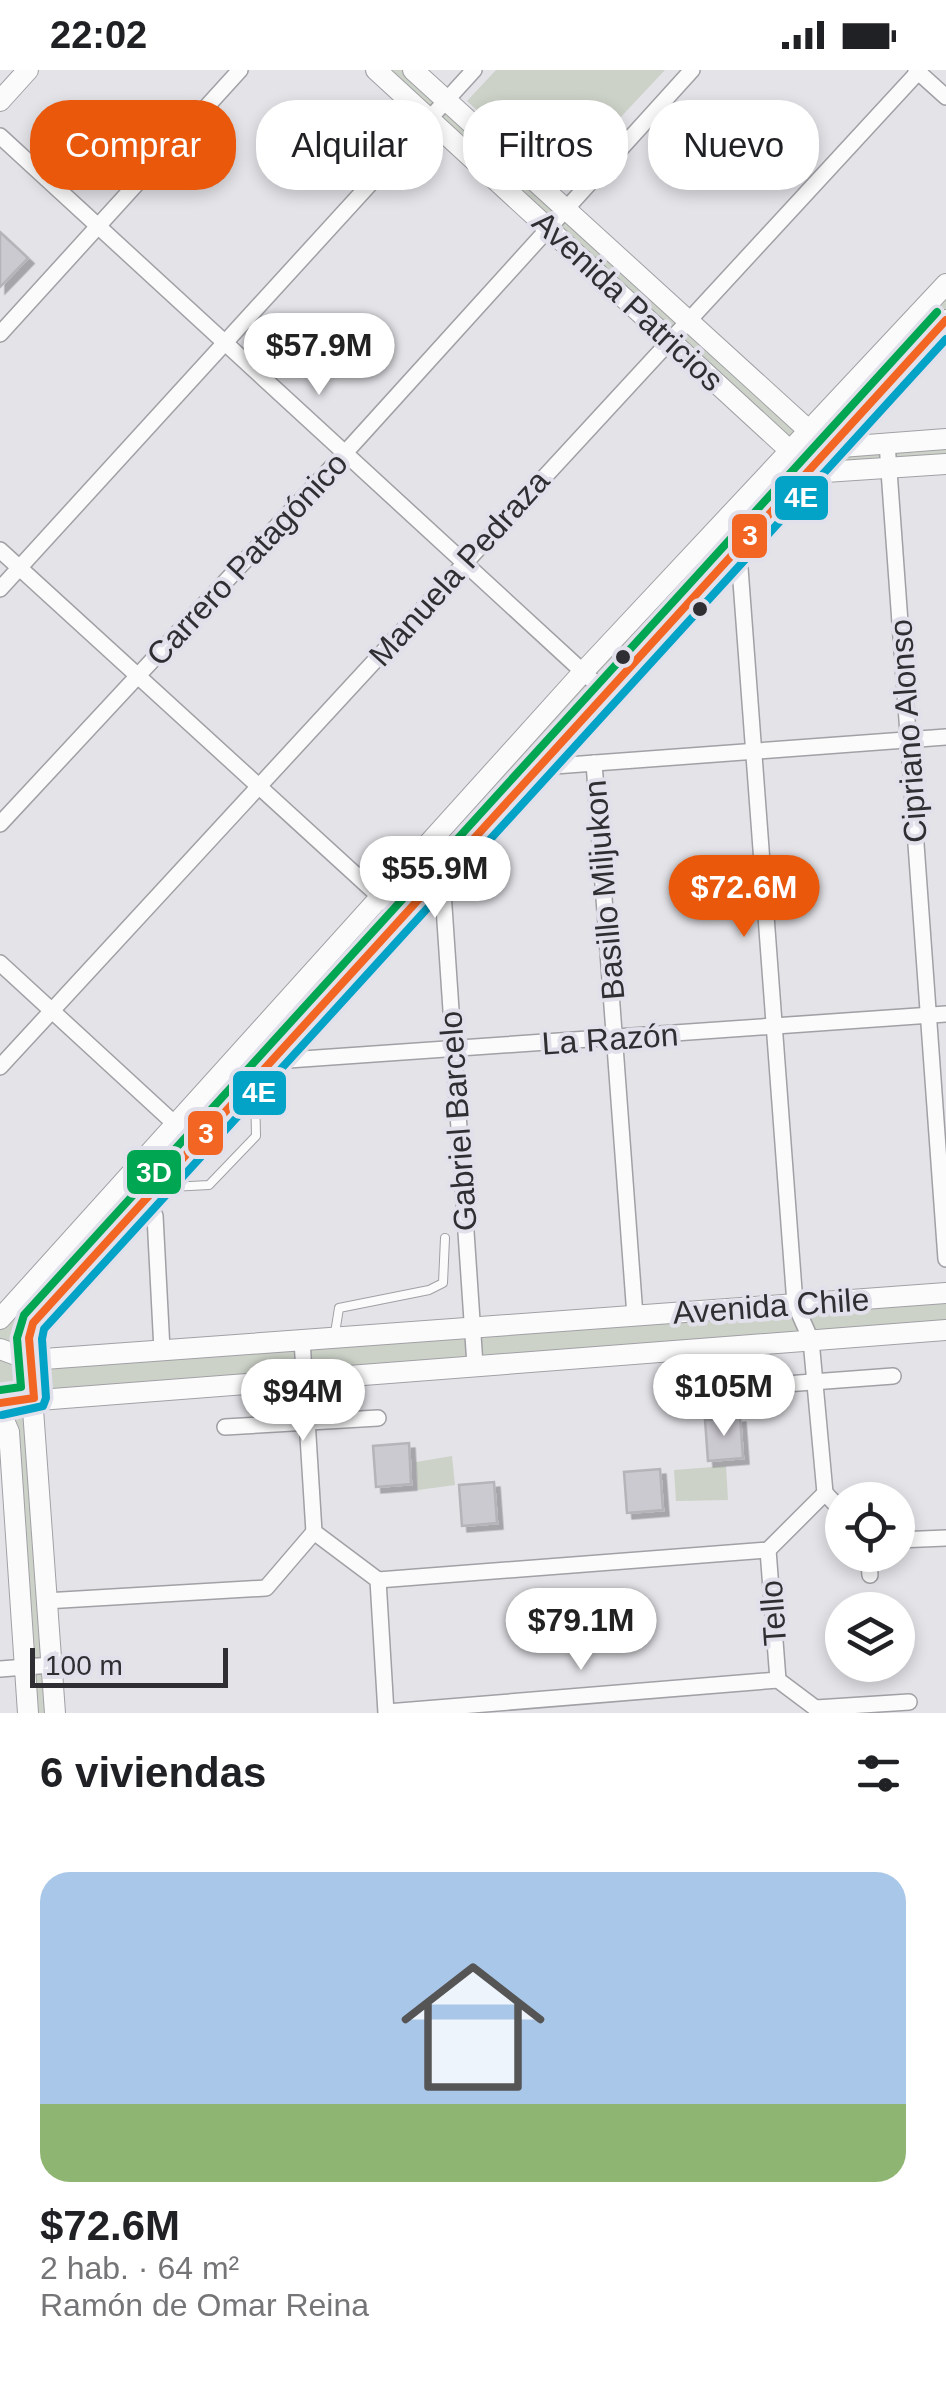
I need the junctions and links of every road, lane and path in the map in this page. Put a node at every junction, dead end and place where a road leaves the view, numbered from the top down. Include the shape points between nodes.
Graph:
1 (28, 70) edge
2 (240, 70) edge
3 (376, 70) edge
4 (413, 70) edge
5 (474, 70) edge
6 (692, 70) edge
7 (918, 71) edge
8 (946, 97) edge
9 (0, 100) edge
10 (409, 100) edge
11 (446, 100) junction
12 (443, 104) edge
13 (443, 131) edge
14 (0, 136) edge
15 (365, 190) edge
16 (566, 209) junction
17 (100, 225) junction
18 (548, 228) junction
19 (946, 284) edge
20 (946, 320) edge
21 (688, 321) junction
22 (0, 334) edge
23 (670, 340) junction
24 (226, 342) junction
25 (810, 432) junction
26 (946, 439) edge
27 (886, 444) junction
28 (828, 448) junction
29 (791, 451) junction
30 (345, 453) junction
31 (946, 464) edge
32 (889, 468) junction
33 (810, 469) junction
34 (0, 550) edge
35 (729, 559) junction
36 (464, 562) junction
37 (20, 568) junction
38 (0, 590) edge
39 (584, 671) junction
40 (138, 676) junction
41 (606, 693) junction
42 (946, 738) edge
43 (908, 740) junction
44 (752, 753) junction
45 (594, 763) junction
46 (541, 767) junction
47 (260, 788) junction
48 (0, 824) edge
49 (442, 877) junction
50 (380, 897) junction
51 (403, 918) junction
52 (0, 963) edge
53 (52, 1010) junction
54 (946, 1014) edge
55 (928, 1015) junction
56 (772, 1026) junction
57 (616, 1039) junction
58 (454, 1051) junction
59 (274, 1061) junction
60 (0, 1068) edge
61 (255, 1081) junction
62 (175, 1124) junction
63 (127, 1178) junction
64 (154, 1188) junction
65 (444, 1238) dead end
66 (946, 1258) edge
67 (946, 1293) edge
68 (795, 1304) junction
69 (635, 1316) junction
70 (0, 1319) edge
71 (472, 1328) junction
72 (946, 1330) edge
73 (334, 1338) junction
74 (302, 1340) junction
75 (811, 1340) junction
76 (0, 1349) edge
77 (162, 1350) junction
78 (475, 1365) junction
79 (893, 1376) dead end
80 (302, 1378) junction
81 (32, 1380) junction
82 (815, 1382) junction
83 (744, 1387) dead end
84 (0, 1403) edge
85 (0, 1411) edge
86 (378, 1418) dead end
87 (305, 1422) junction
88 (226, 1427) dead end
89 (825, 1494) joint
90 (314, 1532) junction
91 (946, 1538) edge
92 (915, 1539) edge
93 (768, 1550) junction
94 (378, 1580) junction
95 (45, 1600) junction
96 (51, 1665) junction
97 (25, 1667) junction
98 (0, 1669) edge
99 (778, 1680) junction
100 (909, 1702) dead end
101 (819, 1710) edge
102 (387, 1712) edge
103 (28, 1713) edge
104 (54, 1713) edge

1 - 9 main road
2 - 17 street
3 - 10 main road, Avenida Patricios
4 - 11 main road, Avenida Patricios
5 - 11 street
6 - 16 street, Carrero Patagónico
7 - 8 street
7 - 21 street, Manuela Pedraza
11 - 12 street
11 - 16 main road, Avenida Patricios
13 - 18 main road, Avenida Patricios
14 - 17 street
15 - 24 street
16 - 18 street, Carrero Patagónico
16 - 21 main road, Avenida Patricios
17 - 22 street
17 - 24 street
18 - 23 main road, Avenida Patricios
18 - 30 street, Carrero Patagónico
19 - 25 main road
20 - 28 main road
21 - 23 street, Manuela Pedraza
21 - 25 main road, Avenida Patricios
23 - 29 main road, Avenida Patricios
23 - 36 street, Manuela Pedraza
24 - 30 street
24 - 37 street
25 - 28 main road, Avenida Patricios
25 - 29 main road
26 - 27 main road
27 - 28 main road
27 - 32 street, Cipriano Alonso
28 - 33 main road
29 - 33 main road, Avenida Patricios
29 - 39 main road
30 - 36 street
30 - 40 street, Carrero Patagónico
31 - 32 main road
32 - 33 main road
32 - 43 street, Cipriano Alonso
33 - 35 main road
34 - 37 street
35 - 41 main road
35 - 44 street via 740,568
36 - 39 street
36 - 47 street, Manuela Pedraza
37 - 38 street
37 - 40 street
39 - 41 street
39 - 50 main road
40 - 47 street
40 - 48 street, Carrero Patagónico
41 - 46 main road
42 - 43 street
43 - 44 street
43 - 55 street, Cipriano Alonso
44 - 45 street
44 - 56 street
45 - 46 street
45 - 57 street, Basillo Miljukon
46 - 49 main road
47 - 50 street
47 - 53 street, Manuela Pedraza
49 - 51 main road
49 - 58 street, Gabriel Barcelo
50 - 51 street
50 - 62 main road
51 - 59 main road
52 - 53 street
53 - 60 street, Manuela Pedraza
53 - 62 street
54 - 55 street, La Razón
55 - 56 street, La Razón
55 - 66 street, Cipriano Alonso
56 - 57 street, La Razón
56 - 68 street
57 - 58 street, La Razón
57 - 69 street, Basillo Miljukon
58 - 59 street, La Razón
58 - 71 street, Gabriel Barcelo
59 - 61 main road
61 - 64 main road
61 - 64 lane via 256,1136 208,1185
62 - 63 main road
63 - 64 street
63 - 70 main road
64 - 77 street
64 - 81 main road via 34,1323
65 - 73 lane via 443,1283 339,1308
67 - 68 main road, Avenida Chile
68 - 69 main road, Avenida Chile
68 - 75 street
69 - 71 main road, Avenida Chile
71 - 73 main road, Avenida Chile
71 - 78 street, Gabriel Barcelo
72 - 75 main road, Avenida Chile
73 - 74 main road, Avenida Chile
74 - 77 main road, Avenida Chile
74 - 80 street
75 - 78 main road, Avenida Chile
75 - 82 street
76 - 81 main road, Avenida Chile
77 - 81 main road, Avenida Chile
78 - 80 main road, Avenida Chile
79 - 82 street
80 - 81 main road, Avenida Chile
80 - 87 street
81 - 84 main road, Avenida Chile
81 - 95 main road
82 - 83 street
82 - 89 street
85 - 97 main road via 9,1432
86 - 87 street
87 - 88 street
87 - 90 street
89 - 93 street
90 - 94 street
90 - 95 street via 266,1588
91 - 92 street
93 - 94 street
93 - 99 street, Tello
94 - 102 street
95 - 96 main road
96 - 97 street
96 - 104 main road
97 - 98 street
97 - 103 main road
99 - 101 street, Tello
99 - 102 street
100 - 101 street

